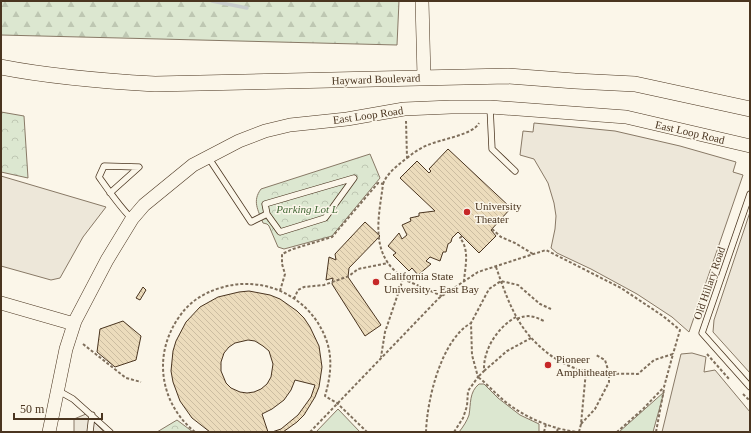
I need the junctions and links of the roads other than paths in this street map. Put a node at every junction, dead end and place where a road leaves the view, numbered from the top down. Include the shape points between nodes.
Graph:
1 (422, 1) edge
2 (1, 68) edge
3 (424, 77) junction
4 (490, 107) junction
5 (750, 109) edge
6 (750, 146) edge
7 (208, 157) junction
8 (515, 171) dead end
9 (110, 193) junction
10 (750, 194) edge
11 (267, 214) junction
12 (132, 219) junction
13 (1, 303) edge
14 (74, 324) junction
15 (750, 387) edge
16 (57, 390) junction
17 (92, 415) junction
18 (49, 432) edge
19 (90, 432) edge
20 (110, 432) edge

1 - 3 street
2 - 3 main road, Hayward Boulevard via 29,73 155,84
3 - 5 main road, Hayward Boulevard via 508,76 635,84
4 - 6 street, East Loop Road via 626,117
4 - 7 street, East Loop Road via 404,110 290,125 239,141
4 - 8 lane via 492,149
7 - 11 lane via 251,222
7 - 12 street, East Loop Road via 193,165 144,205
9 - 9 lane via 99,177 104,166 139,167
9 - 12 lane
10 - 15 lane, Old Hillary Road via 702,333
11 - 11 lane via 265,204 354,178 325,218 280,232
12 - 14 street, East Loop Road via 107,260
13 - 14 street
14 - 16 street, East Loop Road
16 - 17 lane
16 - 18 street, East Loop Road
17 - 19 lane
17 - 20 lane

